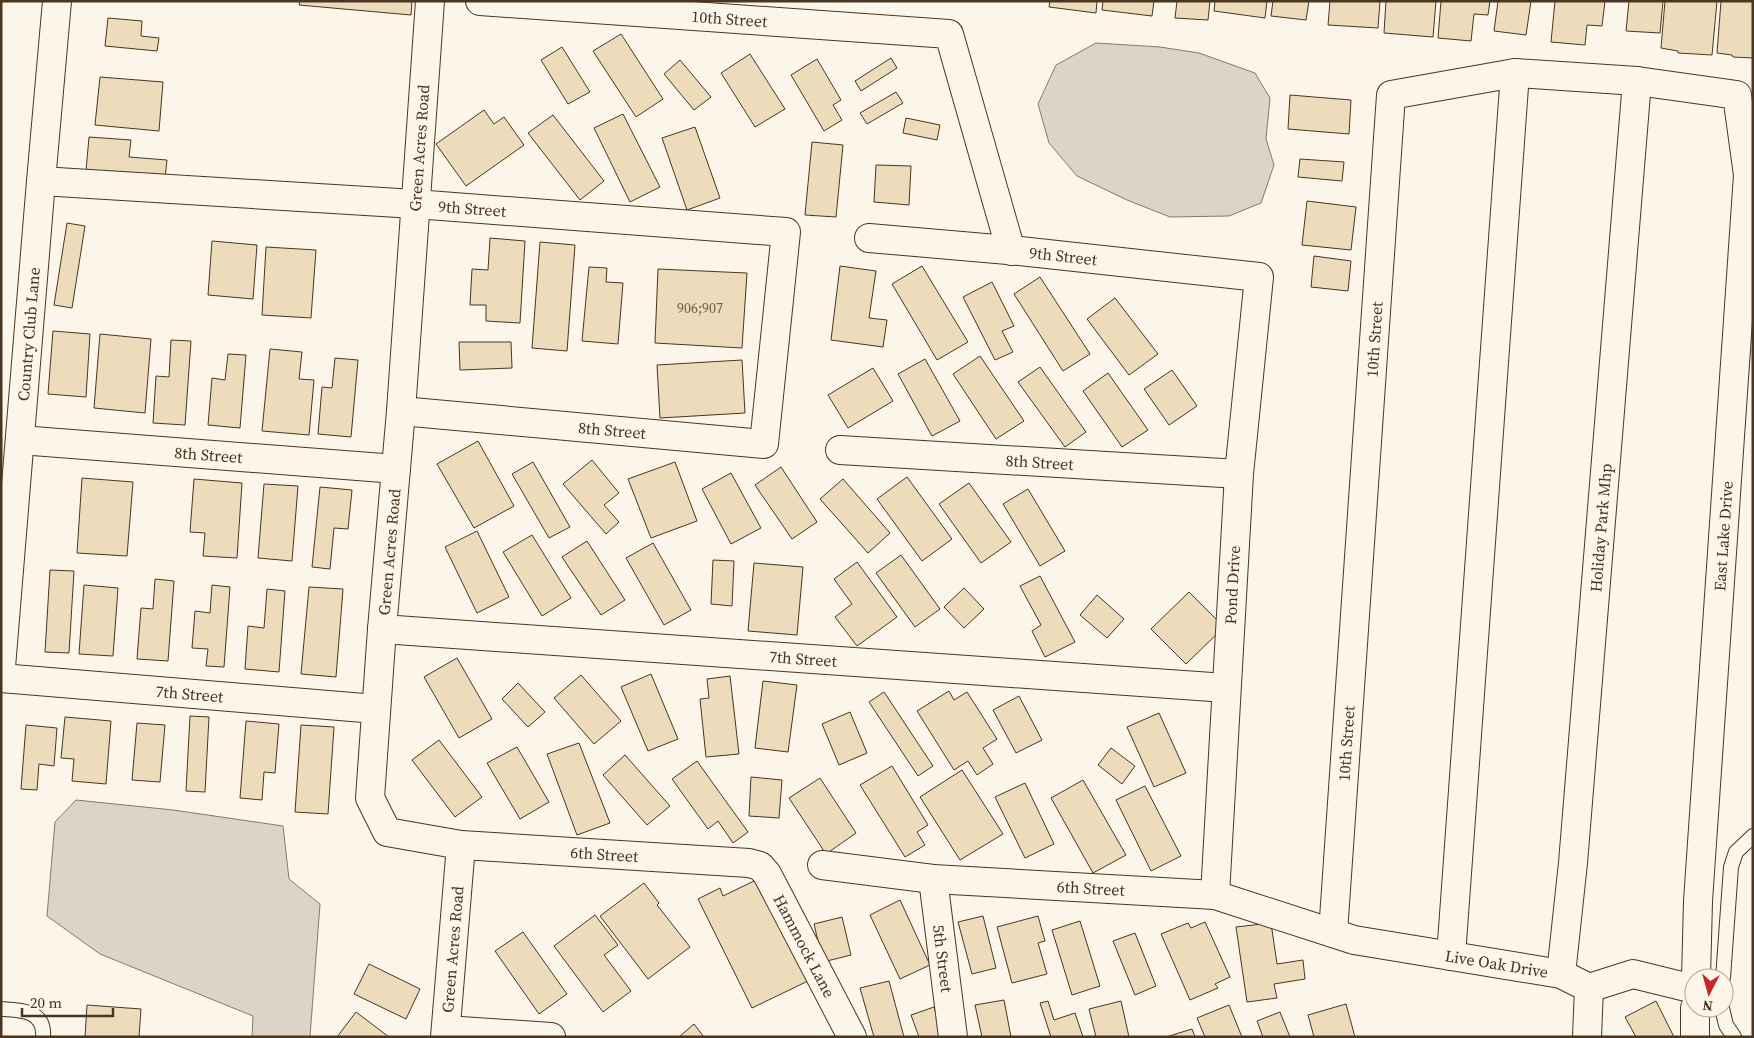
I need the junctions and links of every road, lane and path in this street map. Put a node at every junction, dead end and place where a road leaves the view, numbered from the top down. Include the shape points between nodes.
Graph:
1 (57, 1) edge
2 (430, 1) edge
3 (480, 1) edge
4 (1515, 73) junction
5 (1637, 81) junction
6 (1738, 95) joint
7 (40, 181) junction
8 (415, 204) junction
9 (868, 238) dead end
10 (1011, 251) junction
11 (1259, 277) joint
12 (401, 411) junction
13 (20, 440) junction
14 (764, 444) joint
15 (840, 450) dead end
16 (396, 469) junction
17 (1239, 474) junction
18 (382, 629) junction
19 (1, 666) edge
20 (1, 678) edge
21 (1226, 688) junction
22 (376, 709) junction
23 (1753, 836) edge
24 (461, 845) junction
25 (749, 863) joint
26 (822, 865) dead end
27 (933, 879) junction
28 (1215, 895) junction
29 (1343, 937) junction
30 (1451, 956) junction
31 (1696, 968) edge
32 (1723, 968) edge
33 (1561, 974) junction
34 (1684, 987) edge
35 (1589, 988) junction
36 (1, 1009) edge
37 (1696, 1018) edge
38 (1724, 1018) edge
39 (446, 1033) edge
40 (43, 1037) edge
41 (551, 1037) edge
42 (852, 1037) edge
43 (953, 1037) edge
44 (1587, 1037) edge
45 (1695, 1037) edge
46 (1734, 1037) edge

1 - 7 street, Country Club Lane
2 - 8 street, Green Acres Road
3 - 10 street, 10th Street via 949,34
4 - 5 street, 10th Street
4 - 29 street, 10th Street via 1391,95
4 - 30 street
5 - 6 street, 10th Street
5 - 33 street, Holiday Park Mhp via 1574,853
6 - 31 street, East Lake Drive via 1748,175 1698,901
7 - 8 street, 9th Street
7 - 13 street, Country Club Lane
8 - 12 street, Green Acres Road
8 - 14 street, 9th Street via 786,232
9 - 10 street, 9th Street
10 - 11 street, 9th Street
11 - 17 street, Pond Drive
12 - 14 street, 8th Street
12 - 16 street, Green Acres Road
13 - 16 street, 8th Street
13 - 19 street, Country Club Lane
15 - 17 street, 8th Street
16 - 18 street, Green Acres Road
17 - 21 street, Pond Drive
18 - 21 street, 7th Street
18 - 22 street, Green Acres Road
20 - 22 street, 7th Street
21 - 28 street, Pond Drive
22 - 24 street, Green Acres Road via 370,798 387,832
23 - 32 lane via 1736,852 1731,867
24 - 25 street, 6th Street
24 - 39 street, Green Acres Road
25 - 42 street, Hammock Lane via 760,866 768,874
26 - 27 street, 6th Street
27 - 28 street, 6th Street
27 - 43 street, 5th Street
28 - 29 street, 6th Street
29 - 30 street, Live Oak Drive
30 - 33 street, Live Oak Drive
33 - 35 street, Live Oak Drive
34 - 35 street via 1633,974
35 - 44 street
36 - 40 lane via 28,1011 38,1019
37 - 45 street
38 - 46 lane
39 - 41 street

